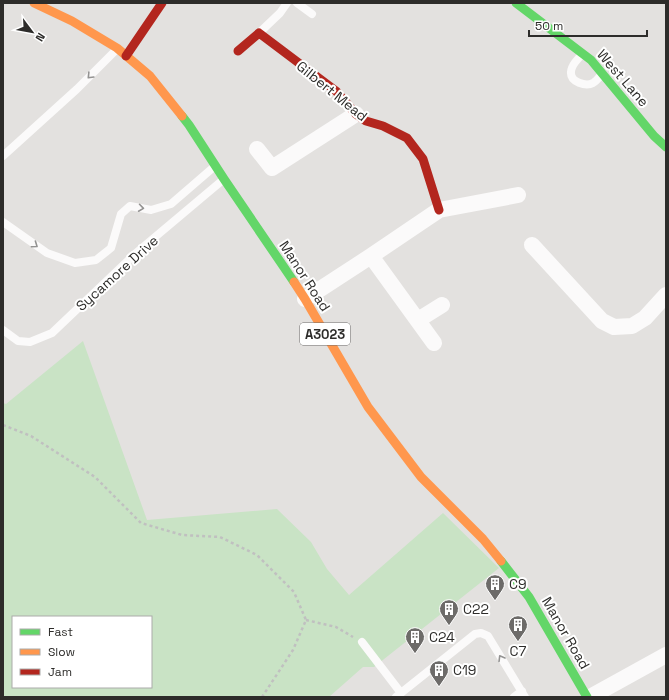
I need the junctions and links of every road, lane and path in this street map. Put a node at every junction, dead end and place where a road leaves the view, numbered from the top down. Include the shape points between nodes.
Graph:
1 (34, 3) edge
2 (162, 3) edge
3 (286, 3) edge
4 (297, 3) edge
5 (516, 3) edge
6 (312, 14) dead end
7 (259, 33) junction
8 (117, 48) junction
9 (238, 51) dead end
10 (583, 54) junction
11 (126, 56) junction
12 (603, 73) junction
13 (356, 114) junction
14 (666, 147) edge
15 (258, 149) dead end
16 (3, 156) edge
17 (215, 166) junction
18 (224, 179) junction
19 (518, 195) dead end
20 (439, 210) junction
21 (3, 222) edge
22 (532, 245) dead end
23 (371, 256) junction
24 (666, 295) edge
25 (305, 299) junction
26 (442, 305) dead end
27 (418, 320) junction
28 (3, 330) edge
29 (434, 343) dead end
30 (3, 425) edge
31 (306, 620) junction
32 (362, 642) joint
33 (666, 655) edge
34 (524, 694) edge
35 (398, 695) edge
36 (262, 697) edge
37 (514, 697) edge
38 (587, 697) edge
39 (590, 697) edge

1 - 8 main road, Manor Road / A3023 via 72,21
2 - 11 main road
3 - 7 lane via 280,13
4 - 6 lane
5 - 10 main road, West Lane
7 - 9 main road
7 - 13 main road, Gilbert Mead via 336,91
8 - 11 main road, Manor Road / A3023
8 -> 16 lane via 77,89
10 - 12 main road, West Lane
10 - 12 lane via 571,71 571,76 575,80 586,84 594,83
11 - 17 main road, Manor Road / A3023 via 150,76 189,125
12 - 14 main road, West Lane via 654,136
13 - 15 street via 272,168
13 - 20 main road, Gilbert Mead via 406,138 423,159
17 - 18 main road, Manor Road / A3023
21 -> 17 lane via 47,253 75,263 96,260 111,248 120,214 130,206 151,210 171,204
18 - 25 main road, Manor Road / A3023
18 - 28 lane, Sycamore Drive via 136,253 52,333 30,342 18,341
19 - 20 street
20 - 23 street
22 - 24 street via 602,321 614,327 632,326 644,318
23 - 25 street
23 - 27 street
25 - 38 main road, Manor Road / A3023 via 368,407 421,478 483,539 529,597
26 - 27 street
27 - 29 street
30 - 31 path via 31,436 95,477 141,523 182,535 220,537 257,555 294,592
31 - 32 path via 336,627
31 - 36 path via 293,650
32 - 35 lane
33 - 39 street
34 -> 35 lane via 488,636 481,633 475,634
34 - 37 lane

